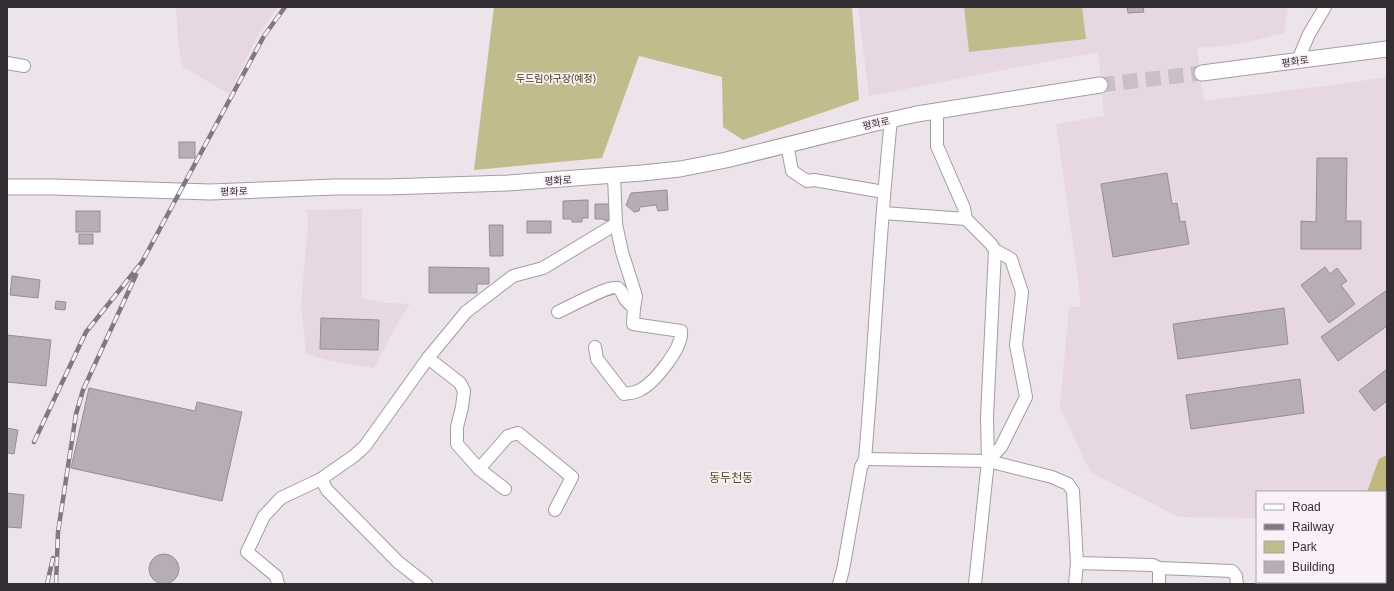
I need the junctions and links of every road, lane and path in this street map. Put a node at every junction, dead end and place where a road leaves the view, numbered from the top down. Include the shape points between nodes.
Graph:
1 (1325, 7) edge
2 (1387, 49) edge
3 (1298, 60) junction
4 (7, 63) edge
5 (24, 66) dead end
6 (1202, 73) tunnel mouth
7 (1100, 85) tunnel mouth
8 (937, 111) junction
9 (891, 120) junction
10 (787, 144) junction
11 (614, 176) junction
12 (7, 187) edge
13 (884, 192) junction
14 (883, 213) junction
15 (966, 219) junction
16 (616, 224) junction
17 (994, 250) junction
18 (634, 308) junction
19 (558, 312) dead end
20 (595, 347) dead end
21 (428, 358) junction
22 (865, 459) junction
23 (988, 461) junction
24 (479, 470) junction
25 (320, 479) junction
26 (505, 489) dead end
27 (555, 510) dead end
28 (1077, 563) junction
29 (1159, 568) junction
30 (278, 584) edge
31 (426, 584) edge
32 (838, 584) edge
33 (975, 584) edge
34 (1076, 584) edge
35 (1159, 584) edge
36 (1237, 584) edge

1 - 3 street via 1309,34
2 - 3 main road, 평화로
3 - 6 main road, 평화로
4 - 5 street
7 - 8 main road, 평화로
8 - 9 main road, 평화로
8 - 15 street via 937,146 964,208
9 - 10 main road, 평화로
9 - 13 street
10 - 11 main road, 평화로 via 680,169
10 - 13 street via 792,171 807,181
11 - 12 main road, 평화로 via 508,183 210,192
11 - 16 street
13 - 14 street
14 - 15 street
14 - 22 street
15 - 17 street
16 - 18 street via 636,296
16 - 21 street via 543,268 513,276 466,312
17 - 23 street via 987,417
17 - 23 street via 1011,259 1022,292 1016,345 1026,397 1001,447
18 - 19 street via 615,287
18 - 20 street via 633,324 682,331 676,352 654,378 639,390 624,394 597,359
21 - 24 street via 460,383 464,390 457,427 457,444
21 - 25 street via 365,446
22 - 23 street
22 - 32 street via 861,467 843,570
23 - 28 street via 1052,477 1068,484 1073,491
23 - 33 street
24 - 26 street
24 - 27 street via 508,436 518,433 572,477
25 - 30 street via 281,498 264,516 246,552 276,576
25 - 31 street via 327,490 398,562
28 - 29 street via 1154,565
28 - 34 street
29 - 35 street
29 - 36 street via 1232,572 1236,576

